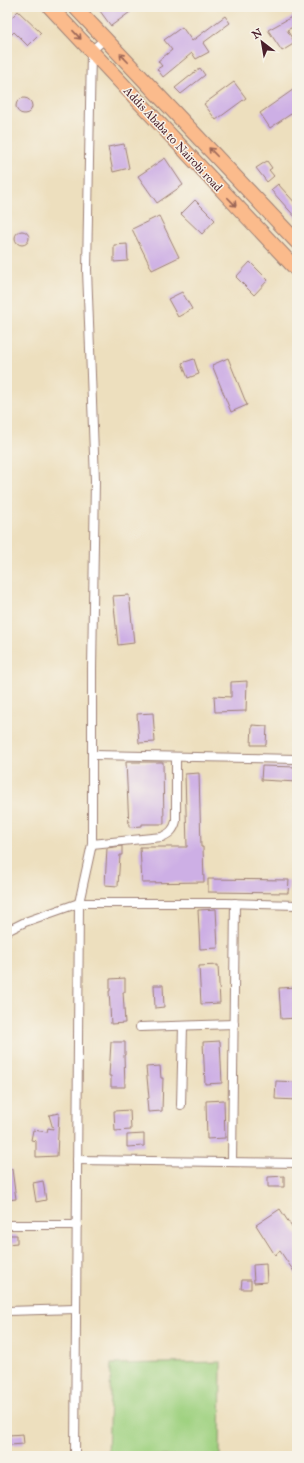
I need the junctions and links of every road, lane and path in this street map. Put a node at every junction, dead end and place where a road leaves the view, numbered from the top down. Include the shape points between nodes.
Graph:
1 (50, 7) edge
2 (75, 7) edge
3 (105, 39) junction
4 (91, 51) junction
5 (297, 242) edge
6 (297, 270) edge
7 (93, 755) junction
8 (176, 757) junction
9 (297, 759) edge
10 (92, 844) junction
11 (80, 903) junction
12 (235, 903) junction
13 (297, 905) edge
14 (7, 931) edge
15 (234, 1024) junction
16 (182, 1026) junction
17 (140, 1027) dead end
18 (180, 1105) dead end
19 (77, 1160) junction
20 (232, 1162) junction
21 (297, 1163) edge
22 (7, 1225) edge
23 (77, 1225) junction
24 (76, 1309) junction
25 (7, 1311) edge
26 (75, 1456) edge

1 -> 4 highway, Addis Ababa to Nairobi road
2 - 3 highway, Addis Ababa to Nairobi road
3 - 4 street
5 -> 3 highway, Addis Ababa to Nairobi road
4 -> 6 highway, Addis Ababa to Nairobi road
4 - 7 street via 87,270 95,480
7 - 8 street
7 - 10 street
8 - 9 street
8 - 10 street via 176,821 169,834 162,837
10 - 11 street
11 - 12 street
11 - 14 street
11 - 19 street
12 - 13 street
12 - 15 street
15 - 16 street
15 - 20 street
16 - 17 street
16 - 18 street
19 - 20 street
19 - 23 street
20 - 21 street
22 - 23 street
23 - 24 street
24 - 25 street
24 - 26 street

